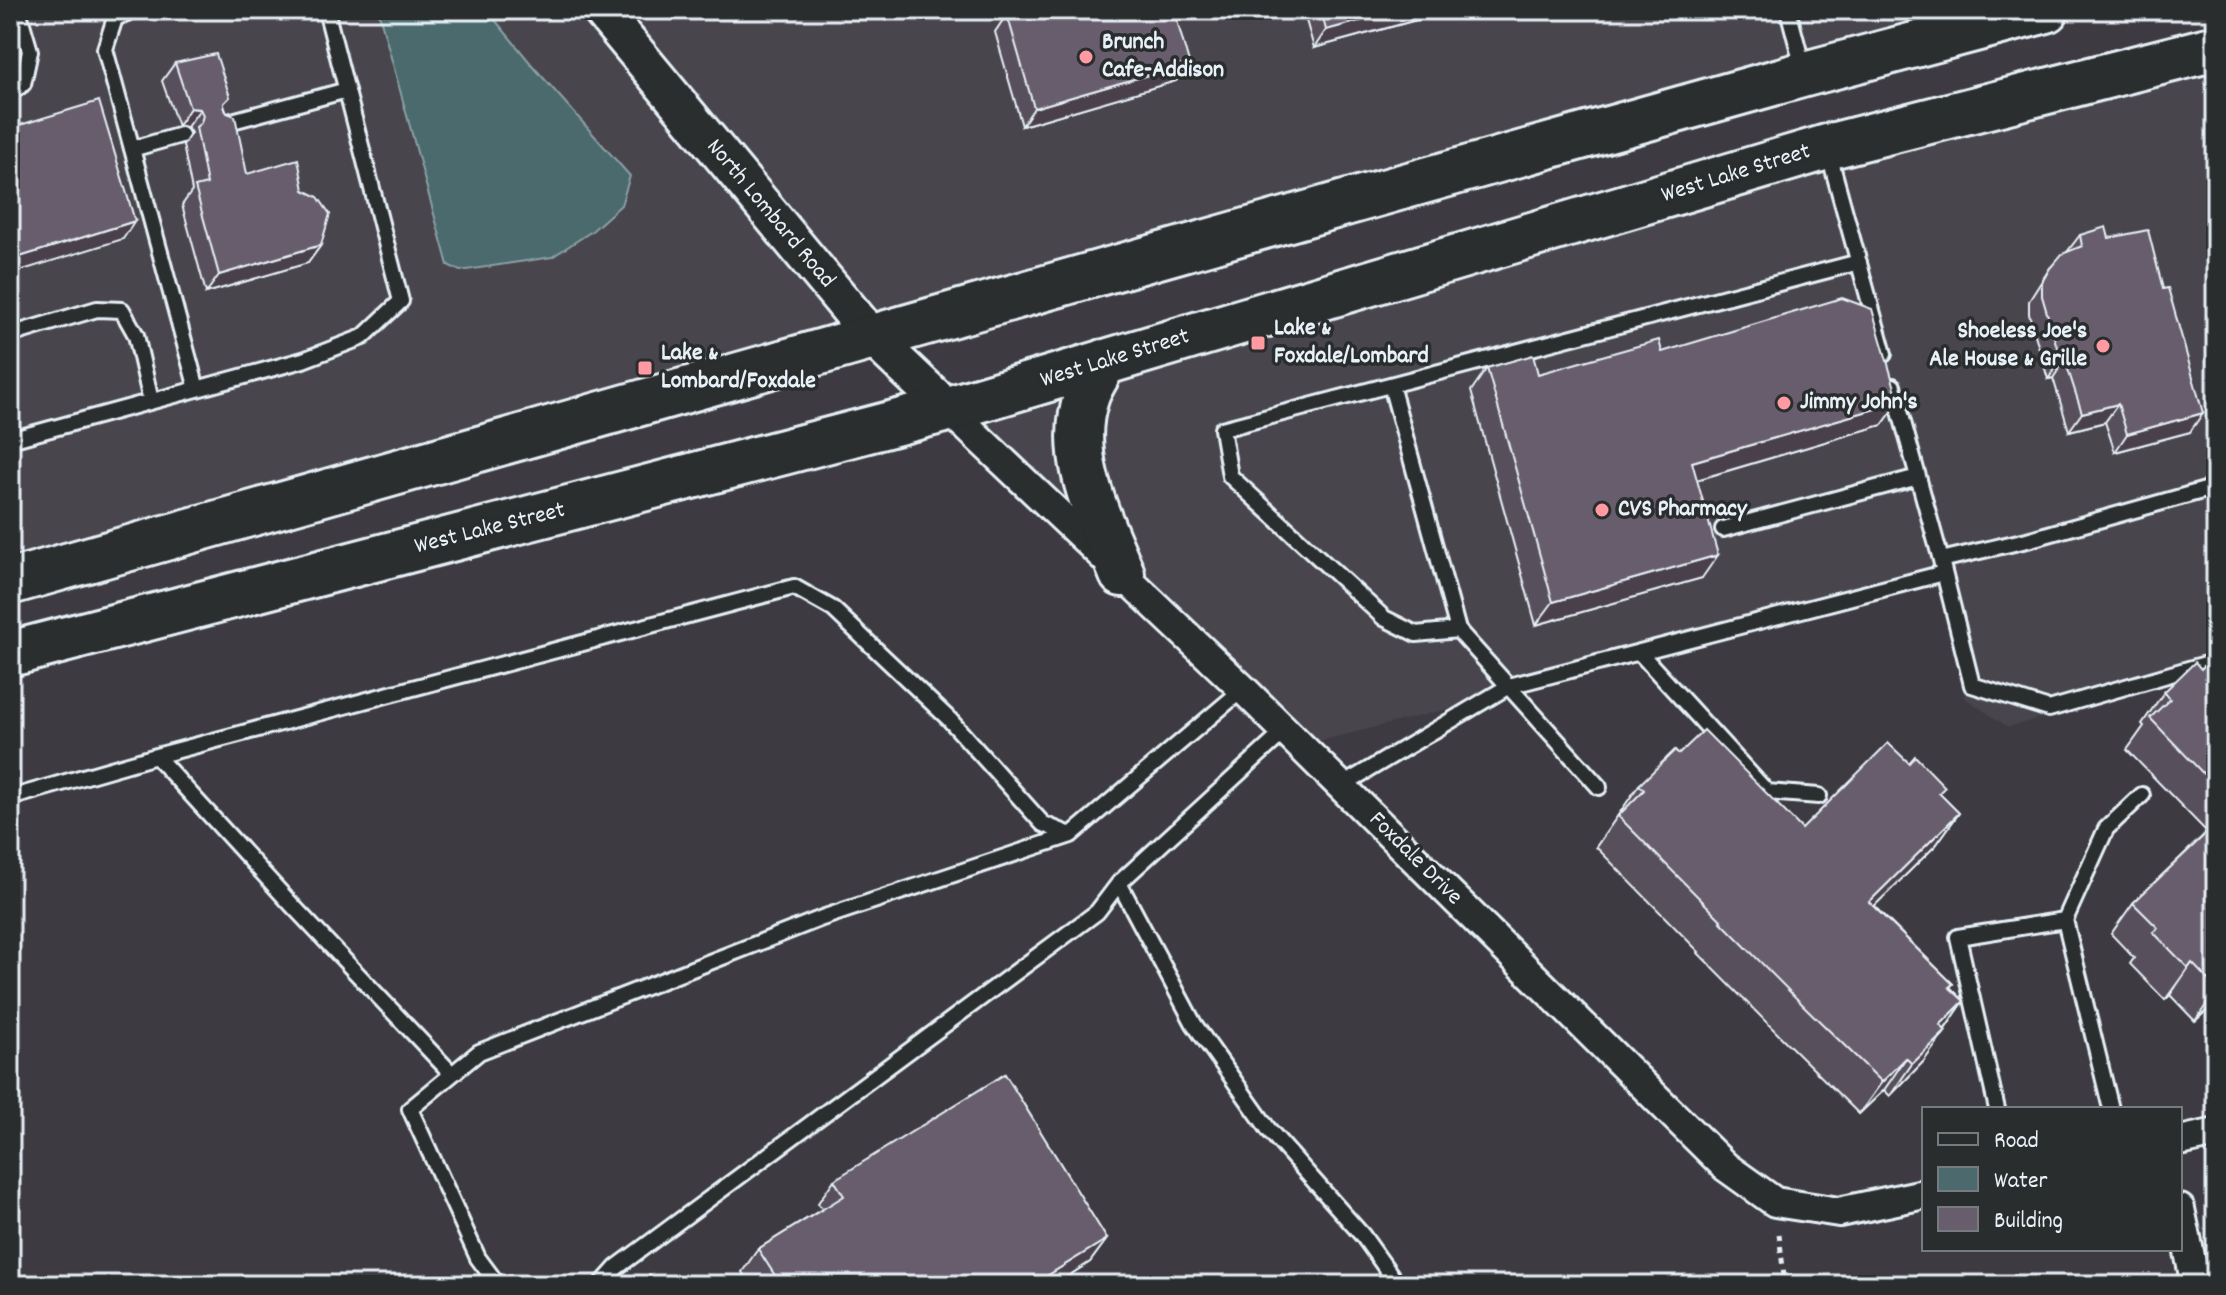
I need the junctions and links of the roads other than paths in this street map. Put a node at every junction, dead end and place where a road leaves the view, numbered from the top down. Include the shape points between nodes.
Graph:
1 (18, 10) edge
2 (134, 10) edge
3 (326, 10) edge
4 (601, 10) edge
5 (1788, 10) edge
6 (2046, 10) edge
7 (2216, 48) edge
8 (1805, 74) junction
9 (347, 90) junction
10 (10, 93) edge
11 (221, 124) edge
12 (181, 135) dead end
13 (1827, 147) junction
14 (132, 149) junction
15 (1859, 262) junction
16 (10, 335) edge
17 (873, 338) junction
18 (1104, 362) junction
19 (1391, 385) junction
20 (197, 389) junction
21 (151, 401) junction
22 (948, 409) junction
23 (10, 440) edge
24 (1918, 477) junction
25 (2216, 487) edge
26 (1723, 529) dead end
27 (1943, 567) junction
28 (1122, 574) junction
29 (10, 582) edge
30 (1458, 630) junction
31 (1639, 652) junction
32 (10, 654) edge
33 (2216, 661) edge
34 (1509, 686) junction
35 (1243, 689) junction
36 (1285, 731) junction
37 (156, 756) junction
38 (1341, 786) junction
39 (1599, 787) dead end
40 (2142, 795) dead end
41 (1819, 796) dead end
42 (10, 798) edge
43 (1071, 835) junction
44 (1119, 883) junction
45 (2065, 920) junction
46 (452, 1074) junction
47 (1997, 1107) edge
48 (2111, 1107) edge
49 (2216, 1133) edge
50 (2182, 1141) edge
51 (1922, 1194) edge
52 (2182, 1218) edge
53 (498, 1285) edge
54 (601, 1285) edge
55 (1398, 1285) edge
56 (2196, 1285) edge

1 - 10 lane via 30,51 23,84
2 - 14 lane via 115,18 105,49
3 - 9 lane
4 - 17 street, North Lombard Road
5 - 8 lane
6 - 8 main road
7 - 13 main road, West Lake Street
8 - 17 main road
9 - 11 lane
9 - 20 lane via 401,301 363,337 303,360
12 - 14 lane
13 - 15 lane
13 - 18 main road, West Lake Street
14 - 20 lane
15 - 19 lane
15 - 24 lane
16 - 21 lane via 97,309 122,310 136,335
17 - 22 street, North Lombard Road
17 - 29 main road
18 - 22 main road, West Lake Street
18 - 28 main road via 1087,393 1080,451 1092,500
19 - 30 lane
19 - 30 lane via 1222,429 1230,476 1384,618 1416,634
20 - 21 lane
21 - 23 lane
22 - 28 street, Foxdale Drive
22 - 32 main road, West Lake Street
24 - 26 lane
24 - 27 lane
25 - 27 lane
27 - 31 lane
27 - 33 lane via 1972,685 2049,709
28 - 35 street, Foxdale Drive
30 - 34 lane
31 - 34 lane
31 - 41 lane via 1767,792
34 - 38 lane
34 - 39 lane
35 - 36 street, Foxdale Drive
35 - 43 lane
36 - 38 street, Foxdale Drive
36 - 44 lane
37 - 42 lane
37 - 43 lane via 794,587 833,609 949,719 1043,824
37 - 46 lane
38 - 51 street, Foxdale Drive via 1726,1167 1775,1202 1839,1212
40 - 45 lane via 2106,829
43 - 46 lane via 822,918 479,1052
44 - 54 lane via 1097,912 617,1267
44 - 55 lane via 1194,1024 1269,1130 1363,1236
45 - 47 lane via 1958,937
45 - 48 lane
46 - 53 lane via 410,1109 478,1258
49 - 50 street
52 - 56 street

